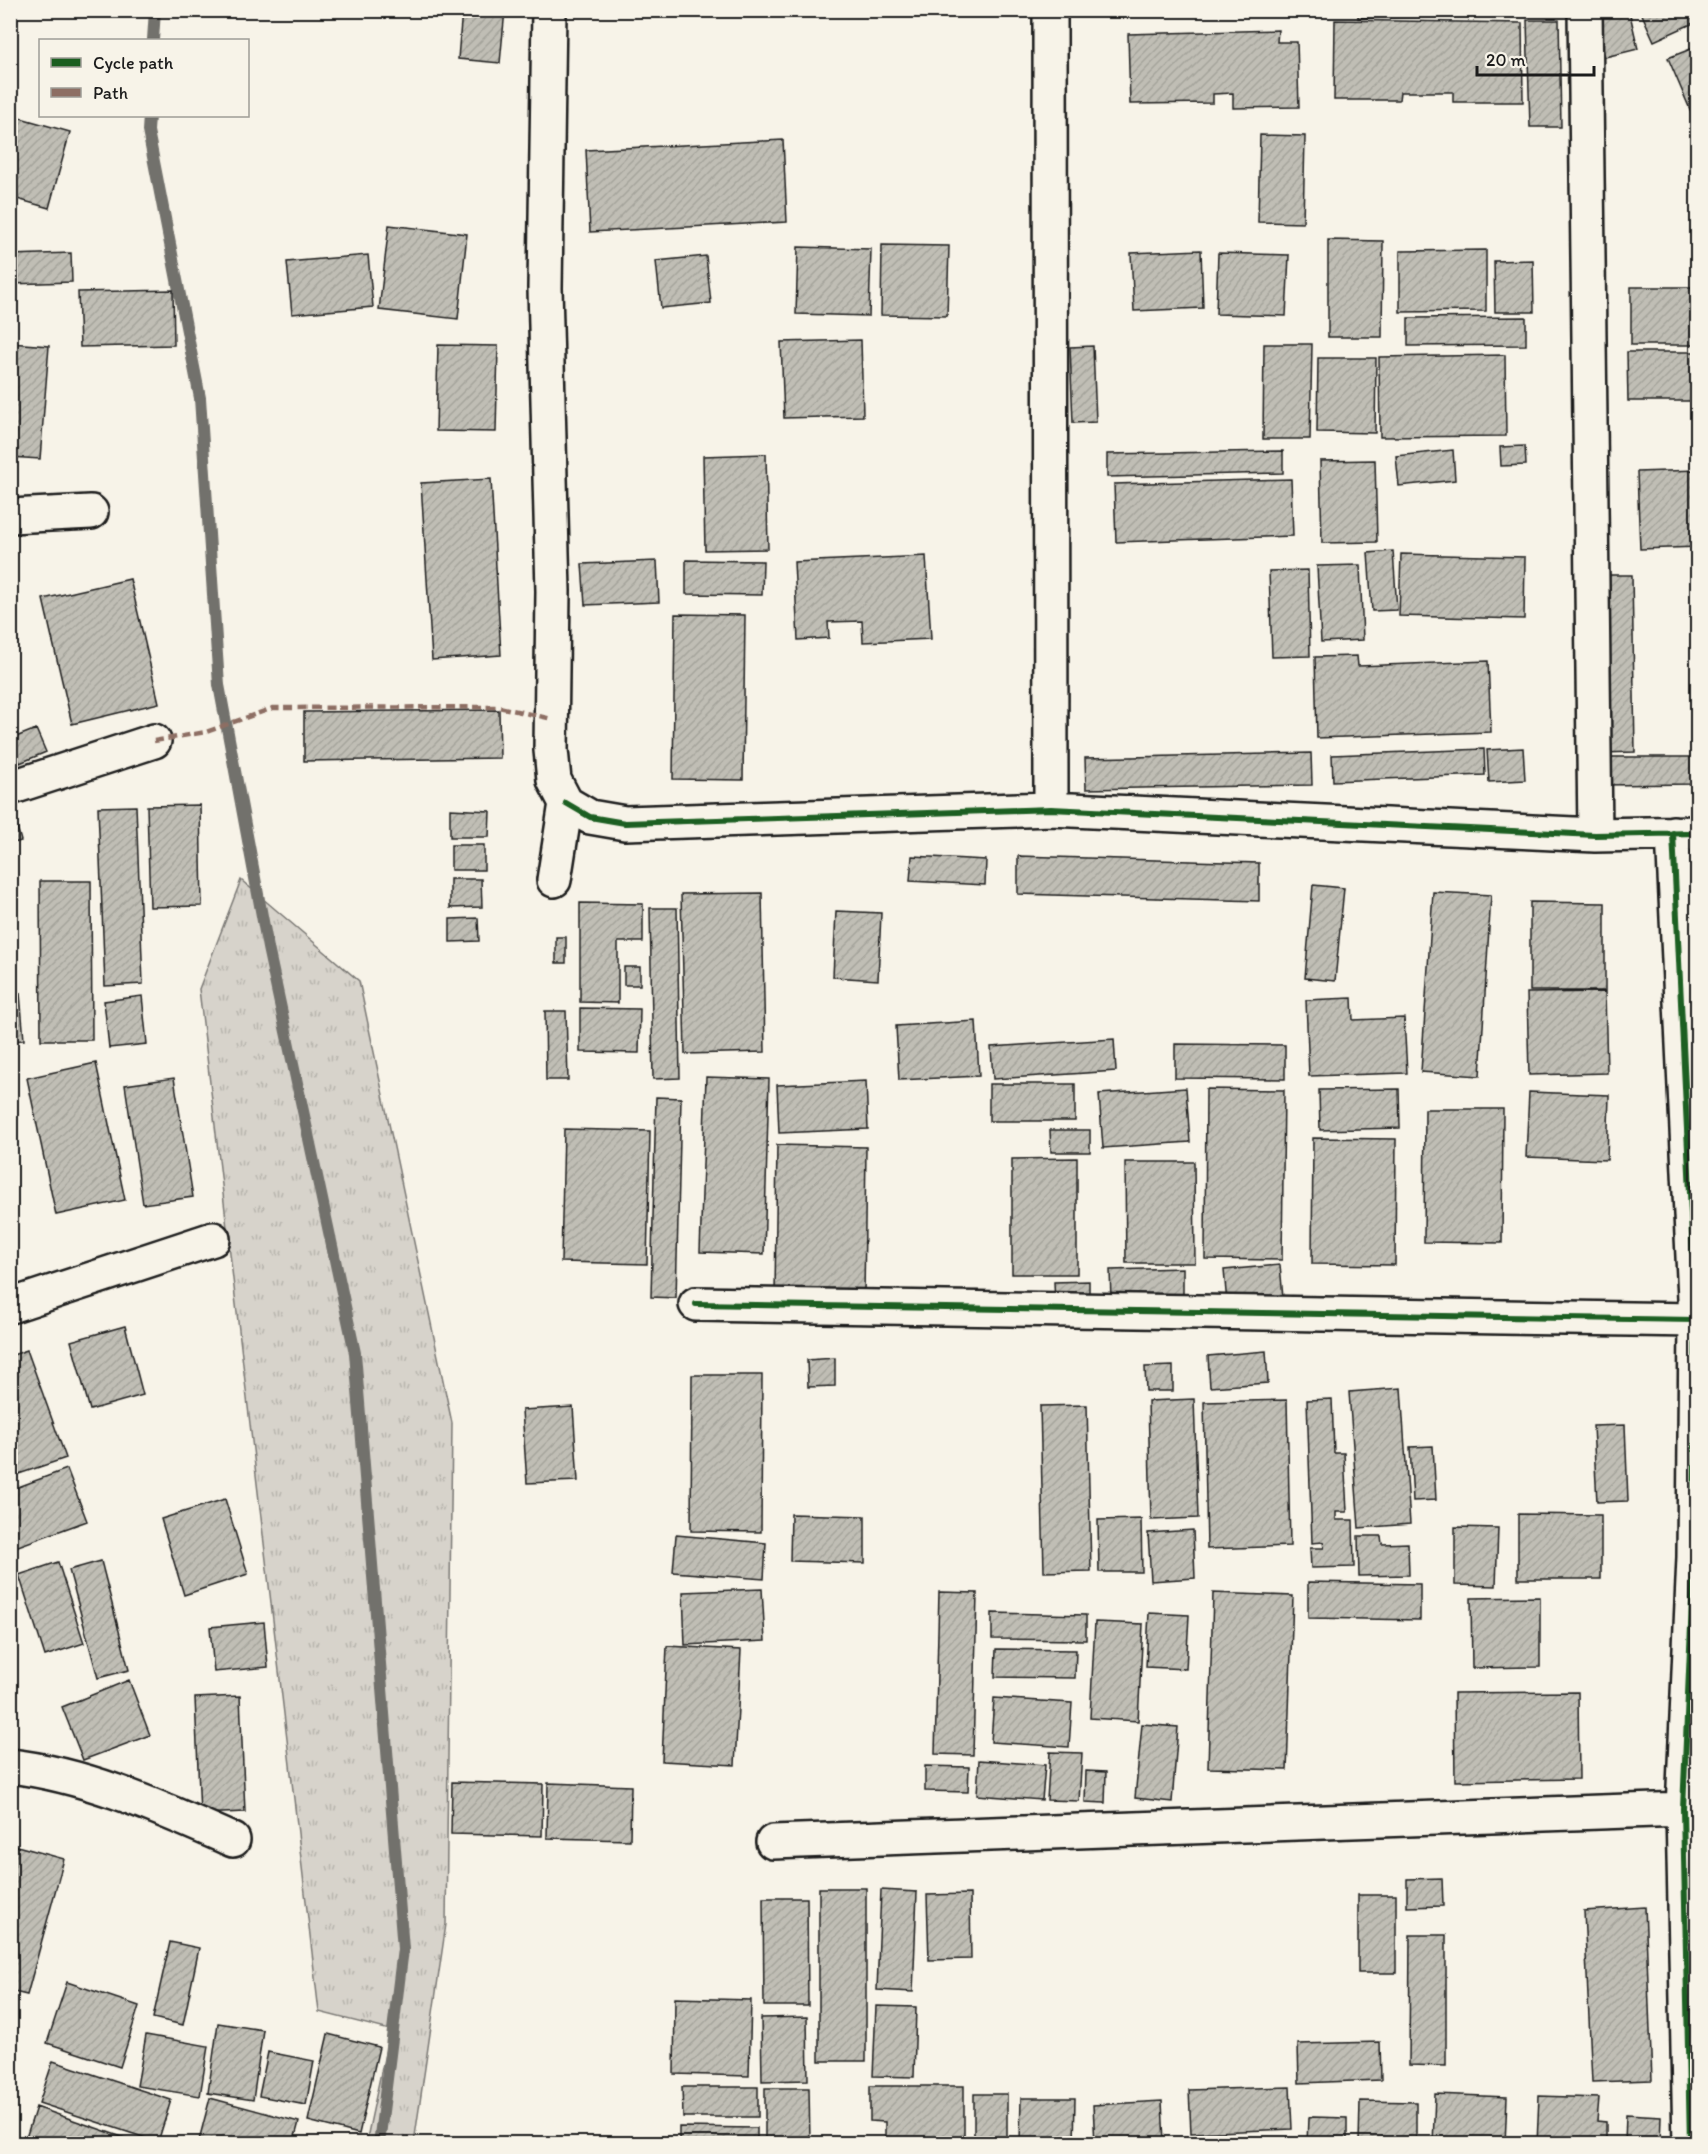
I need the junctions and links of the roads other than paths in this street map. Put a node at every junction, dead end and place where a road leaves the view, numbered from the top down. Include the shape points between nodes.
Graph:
1 (549, 10) edge
2 (1050, 10) edge
3 (1585, 10) edge
4 (92, 512) dead end
5 (10, 516) edge
6 (154, 741) dead end
7 (10, 788) edge
8 (566, 803) junction
9 (1051, 809) junction
10 (1685, 833) edge
11 (1595, 835) junction
12 (554, 880) dead end
13 (213, 1239) dead end
14 (696, 1304) dead end
15 (10, 1306) edge
16 (1696, 1320) edge
17 (10, 1766) edge
18 (1683, 1809) junction
19 (233, 1840) dead end
20 (773, 1842) dead end
21 (1690, 2144) edge

1 - 8 street via 545,288 553,591 551,750 554,780
2 - 9 street
3 - 11 street
4 - 5 street
6 - 7 street
8 - 9 street via 590,817 625,823
8 - 12 street
9 - 11 street
10 - 11 street
10 - 16 street
13 - 15 street
14 - 16 street
16 - 18 street via 1694,1557
17 - 19 street via 36,1769 134,1797
18 - 20 street
18 - 21 street

